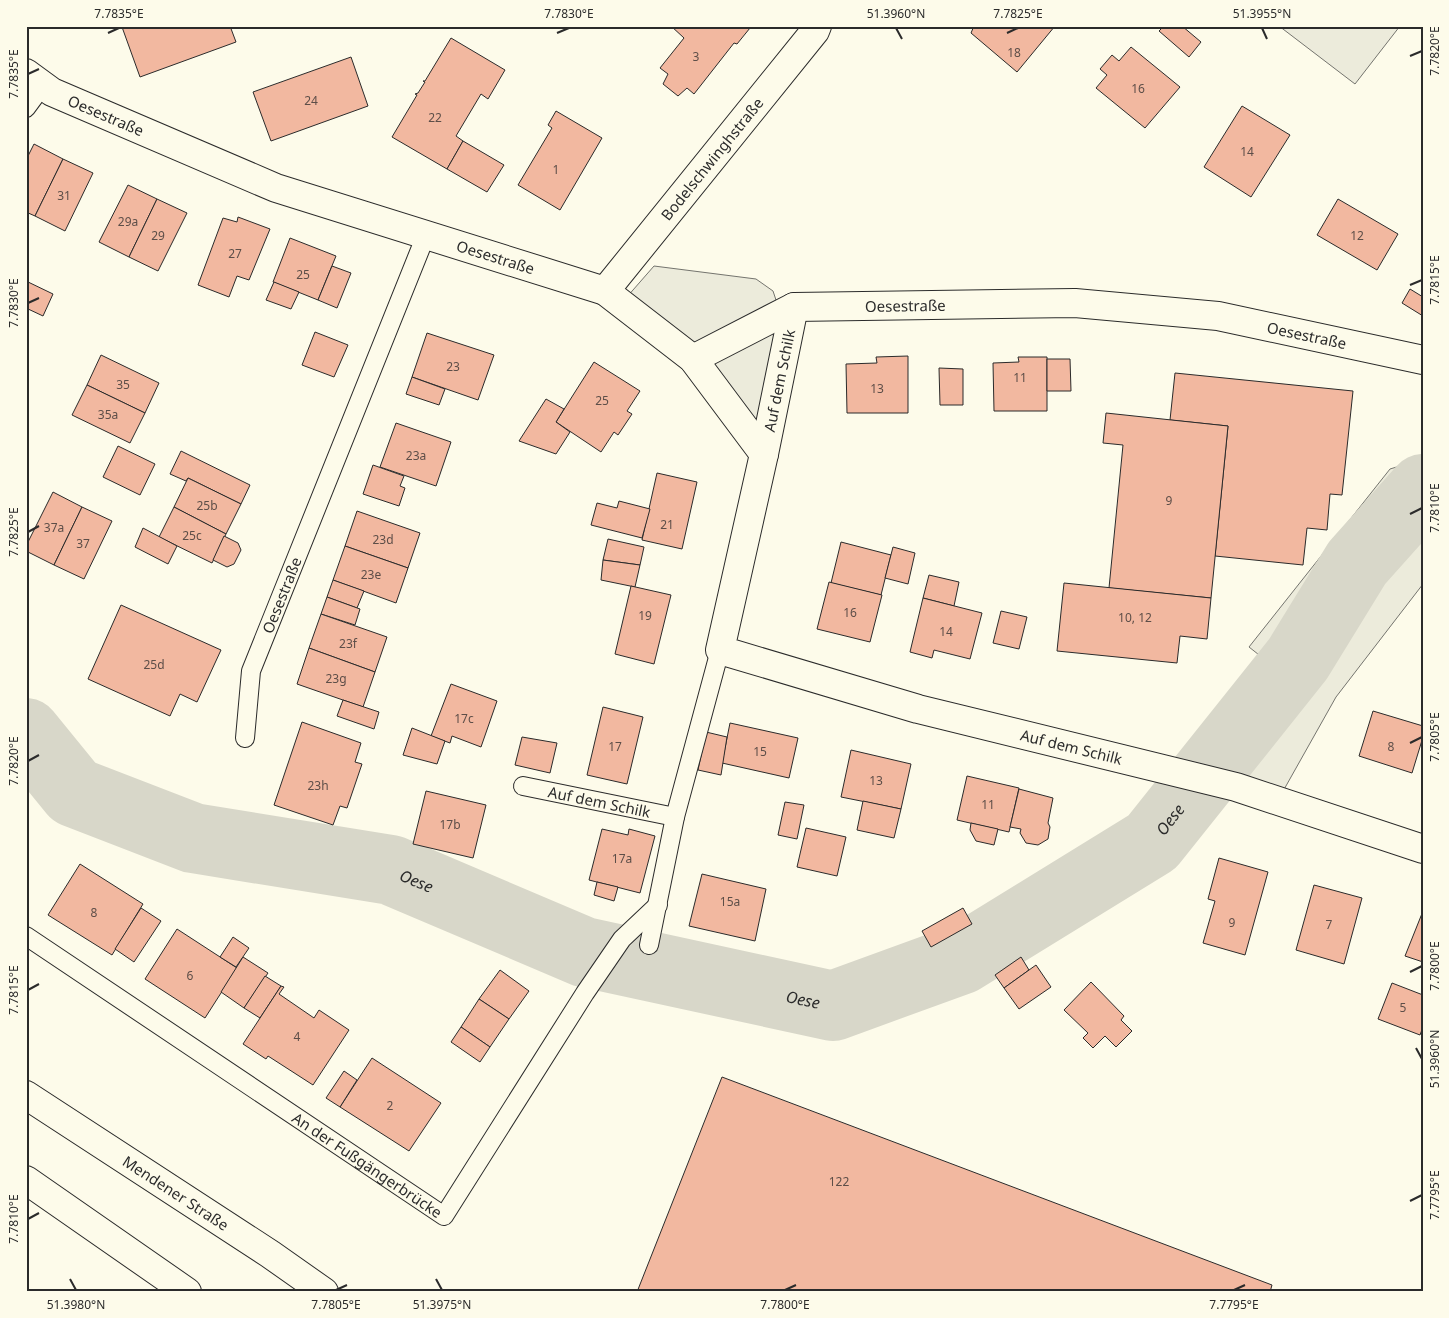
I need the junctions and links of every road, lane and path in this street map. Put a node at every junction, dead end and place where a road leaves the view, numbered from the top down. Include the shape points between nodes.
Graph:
1 (817, 26) edge
2 (34, 79) edge
3 (26, 108) edge
4 (426, 235) junction
5 (605, 291) junction
6 (794, 306) junction
7 (693, 359) junction
8 (1423, 360) edge
9 (764, 454) junction
10 (720, 650) junction
11 (245, 738) dead end
12 (523, 786) dead end
13 (675, 817) junction
14 (1423, 849) edge
15 (658, 905) junction
16 (26, 936) edge
17 (649, 945) dead end
18 (26, 1095) edge
19 (26, 1180) edge
20 (187, 1292) edge
21 (324, 1292) edge

1 - 5 street, Bodelschwinghstraße
2 - 3 lane, Oesestraße
2 - 4 street, Oesestraße via 52,92 276,188
4 - 5 street, Oesestraße
4 - 11 lane, Oesestraße via 251,671
5 - 7 street, Oesestraße
6 - 7 street, Oesestraße
6 - 8 street, Oesestraße via 1082,303 1218,316
6 - 9 street, Auf dem Schilk
7 - 9 street, Auf dem Schilk
9 - 10 street, Auf dem Schilk
10 - 13 lane, Auf dem Schilk
10 - 14 street, Auf dem Schilk via 918,709 1236,787
12 - 13 lane, Auf dem Schilk
13 - 15 lane, Auf dem Schilk
15 - 16 lane, An der Fußgängerbrücke via 622,939 444,1216
15 - 17 lane, Auf dem Schilk
18 - 21 street, Mendener Straße
19 - 20 street

